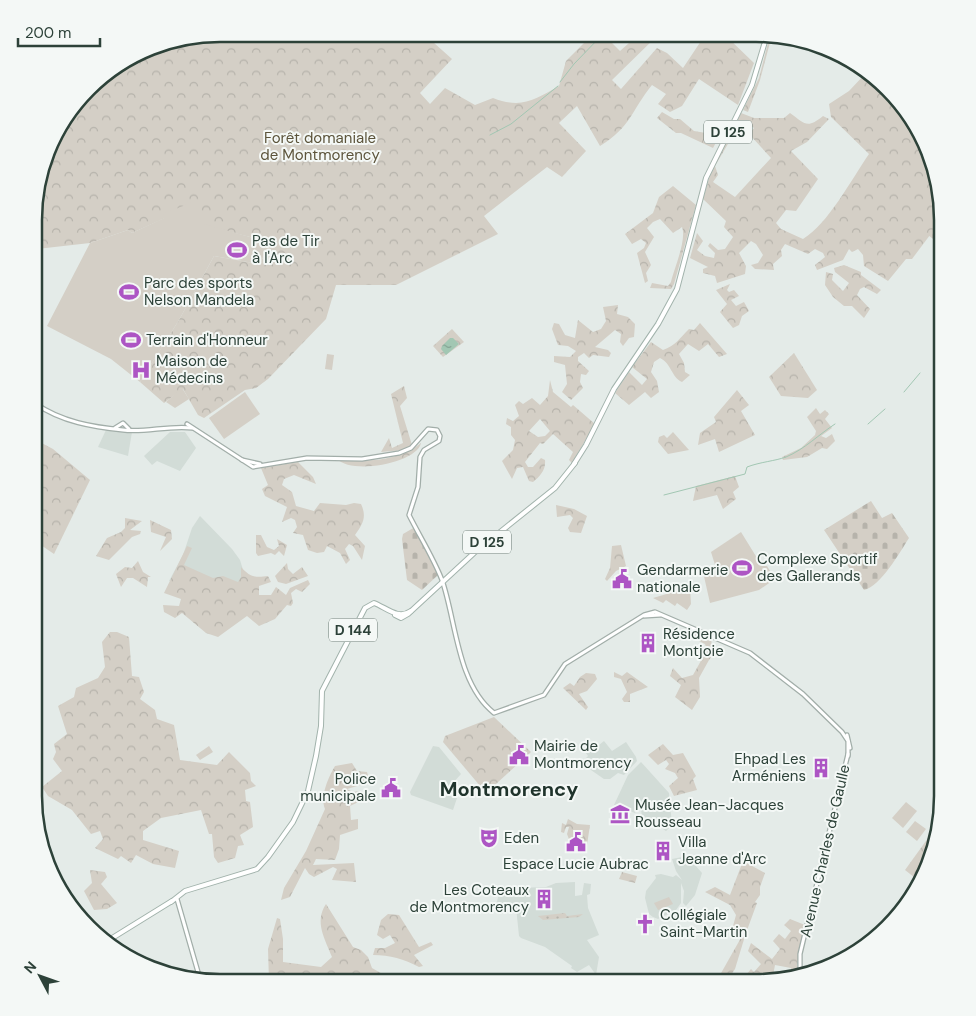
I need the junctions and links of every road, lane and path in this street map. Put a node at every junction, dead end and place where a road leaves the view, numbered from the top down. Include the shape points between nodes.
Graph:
1 (765, 43) edge
2 (42, 407) edge
3 (120, 424) junction
4 (115, 428) junction
5 (124, 428) junction
6 (442, 582) junction
7 (177, 897) junction
8 (113, 938) edge
9 (800, 967) edge
10 (198, 972) edge

1 - 6 main road, D 125 via 752,85 708,171 675,292 607,402 590,442 564,477
2 - 4 main road via 66,420
3 - 4 main road
3 - 5 main road
3 - 5 main road via 124,423
4 - 5 main road
5 - 6 main road via 192,428 252,465 307,458 362,459 399,453 411,448 428,429 436,429 440,439 424,450 420,457 419,484 409,515
6 - 7 main road, D 144 via 403,615 375,604 366,605 322,692 320,740 306,797 264,863 257,869
6 - 9 main road, Avenue Charles de Gaulle via 464,664 484,703 494,713 544,695 565,664 641,617 664,616 747,650 803,694 849,738 848,756 800,954
7 - 8 main road, D 144
7 - 10 main road

